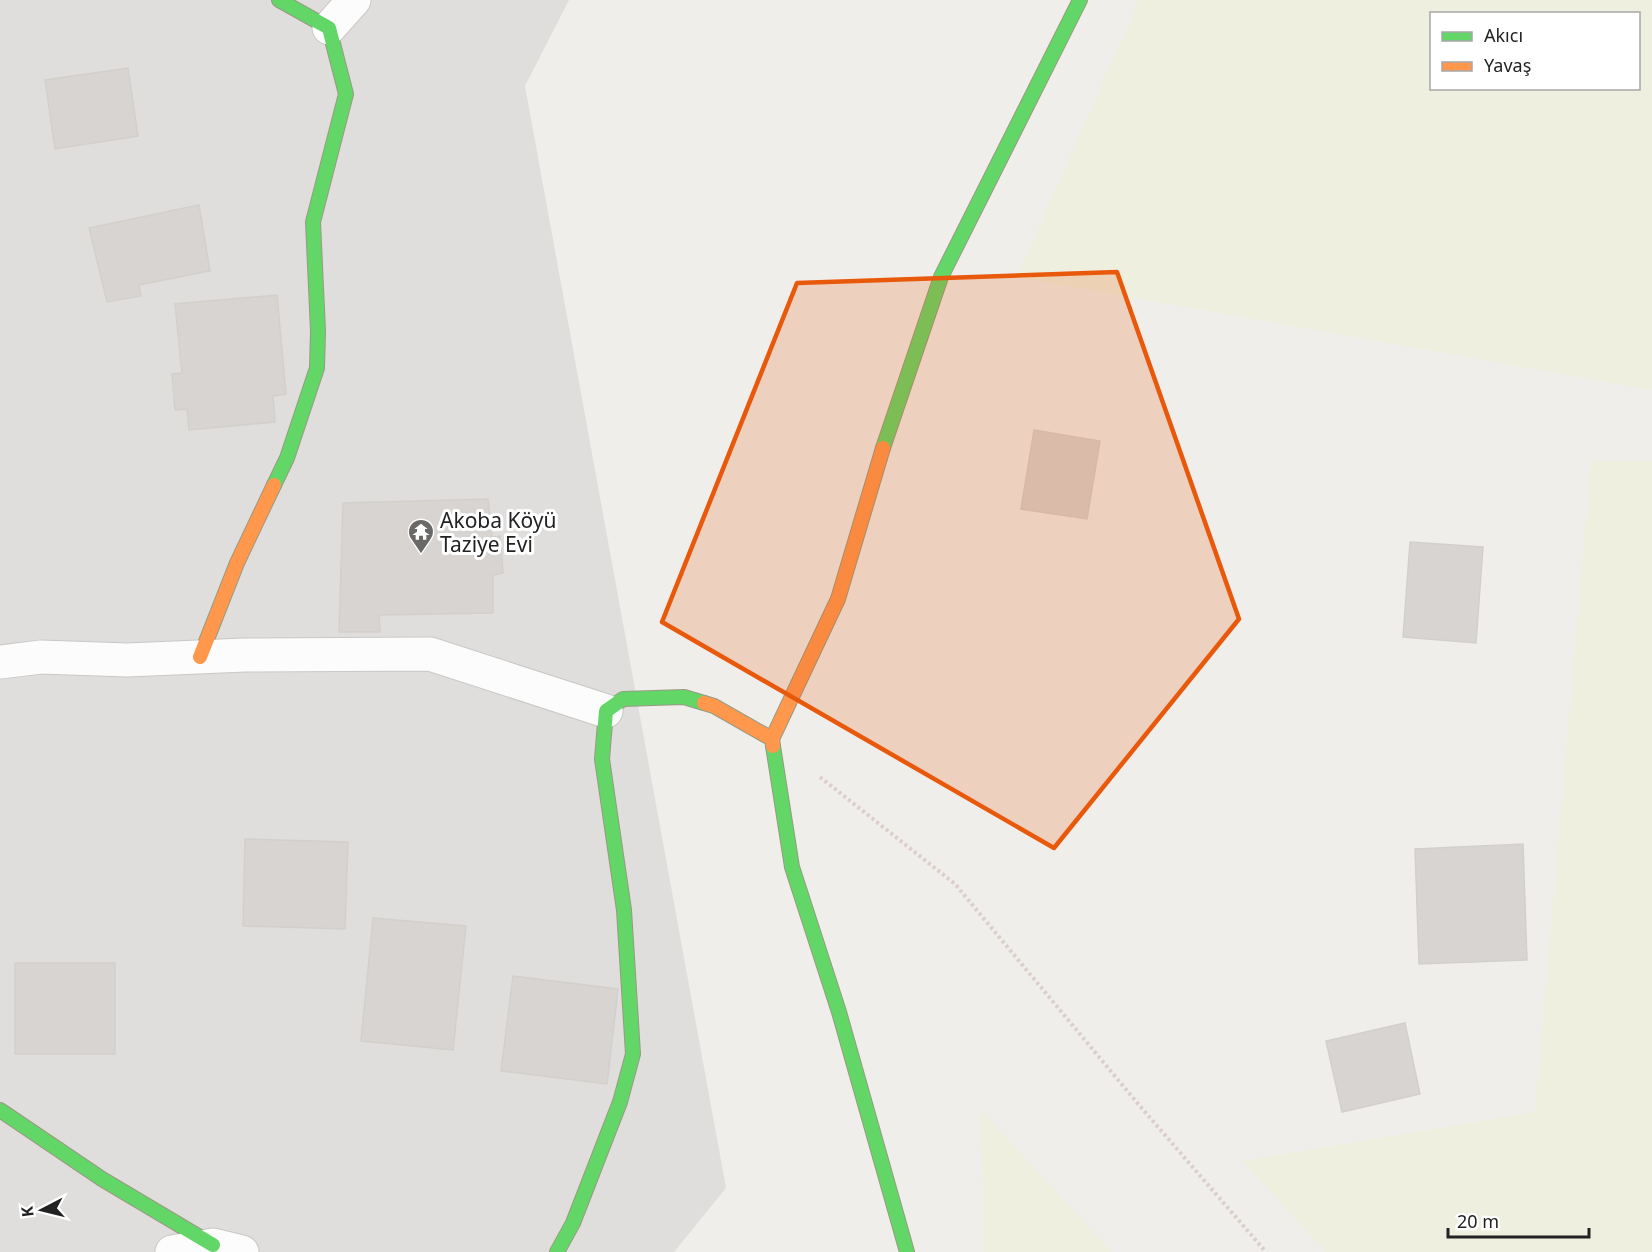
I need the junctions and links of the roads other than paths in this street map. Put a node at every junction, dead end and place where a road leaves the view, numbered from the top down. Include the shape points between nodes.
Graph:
1 (279, 0) edge
2 (354, 0) edge
3 (1080, 0) edge
4 (329, 28) junction
5 (200, 657) junction
6 (0, 662) edge
7 (606, 711) junction
8 (772, 739) junction
9 (0, 1110) edge
10 (228, 1248) edge
11 (172, 1252) edge
12 (557, 1252) edge
13 (907, 1252) edge

1 - 4 street
2 - 4 street
3 - 8 street via 941,277 891,422 838,599
4 - 5 street via 346,94 313,222 316,368 287,458 237,563
5 - 6 street via 41,657
5 - 7 street via 430,654
7 - 8 street via 623,699 684,697 714,706
7 - 12 street via 602,759 624,910 633,1054 620,1102 573,1223
8 - 13 street via 792,867 839,1012
9 - 10 street via 102,1179
10 - 11 street

